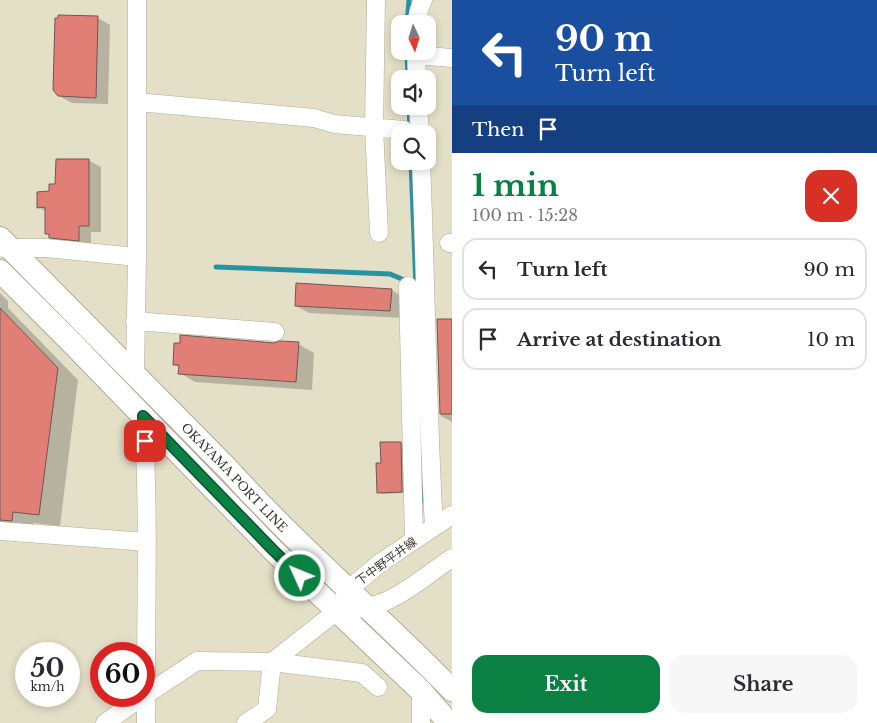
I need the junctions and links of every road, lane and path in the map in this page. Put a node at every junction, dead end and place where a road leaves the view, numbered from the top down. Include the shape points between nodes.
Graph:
1 (137, 0) edge
2 (376, 0) edge
3 (423, 0) edge
4 (418, 15) edge
5 (436, 56) edge
6 (452, 58) edge
7 (137, 102) junction
8 (374, 128) junction
9 (391, 130) edge
10 (421, 170) edge
11 (379, 233) dead end
12 (3, 245) edge
13 (136, 257) junction
14 (0, 271) edge
15 (408, 286) dead end
16 (135, 321) junction
17 (275, 332) dead end
18 (135, 375) junction
19 (143, 416) junction
20 (452, 515) edge
21 (434, 527) junction
22 (0, 531) edge
23 (414, 540) junction
24 (147, 542) junction
25 (452, 558) edge
26 (349, 589) junction
27 (369, 608) junction
28 (337, 611) junction
29 (145, 642) edge
30 (272, 662) junction
31 (378, 687) dead end
32 (155, 688) edge
33 (452, 690) edge
34 (421, 691) junction
35 (127, 707) edge
36 (145, 707) edge
37 (105, 723) edge
38 (146, 723) edge
39 (246, 723) edge
40 (421, 723) edge
41 (449, 723) edge

1 - 7 street
2 - 8 street
3 - 4 street
5 - 6 street
7 - 8 street via 314,118 334,124
7 - 13 street
8 - 9 street
8 - 11 street
10 - 21 street
12 - 13 street
12 - 18 main road, OKAYAMA PORT LINE
13 - 16 street
14 - 19 main road, OKAYAMA PORT LINE
15 - 23 street
16 - 17 street
16 - 18 street
18 - 26 main road, OKAYAMA PORT LINE via 263,507
19 - 24 street
19 - 28 main road, OKAYAMA PORT LINE
20 - 21 street, 下中野平井線
21 - 23 street, 下中野平井線
22 - 24 street
23 - 26 street, 下中野平井線
24 - 29 street
25 - 27 street via 408,590
26 - 27 main road, OKAYAMA PORT LINE
26 - 28 street, 下中野平井線
27 - 28 street
27 - 33 main road, OKAYAMA PORT LINE
28 - 30 street
28 - 34 main road, OKAYAMA PORT LINE
30 - 31 street via 362,673
30 - 32 street via 197,662
30 - 39 street via 267,709
34 - 40 street
34 - 41 main road, OKAYAMA PORT LINE
35 - 37 street
36 - 38 street

